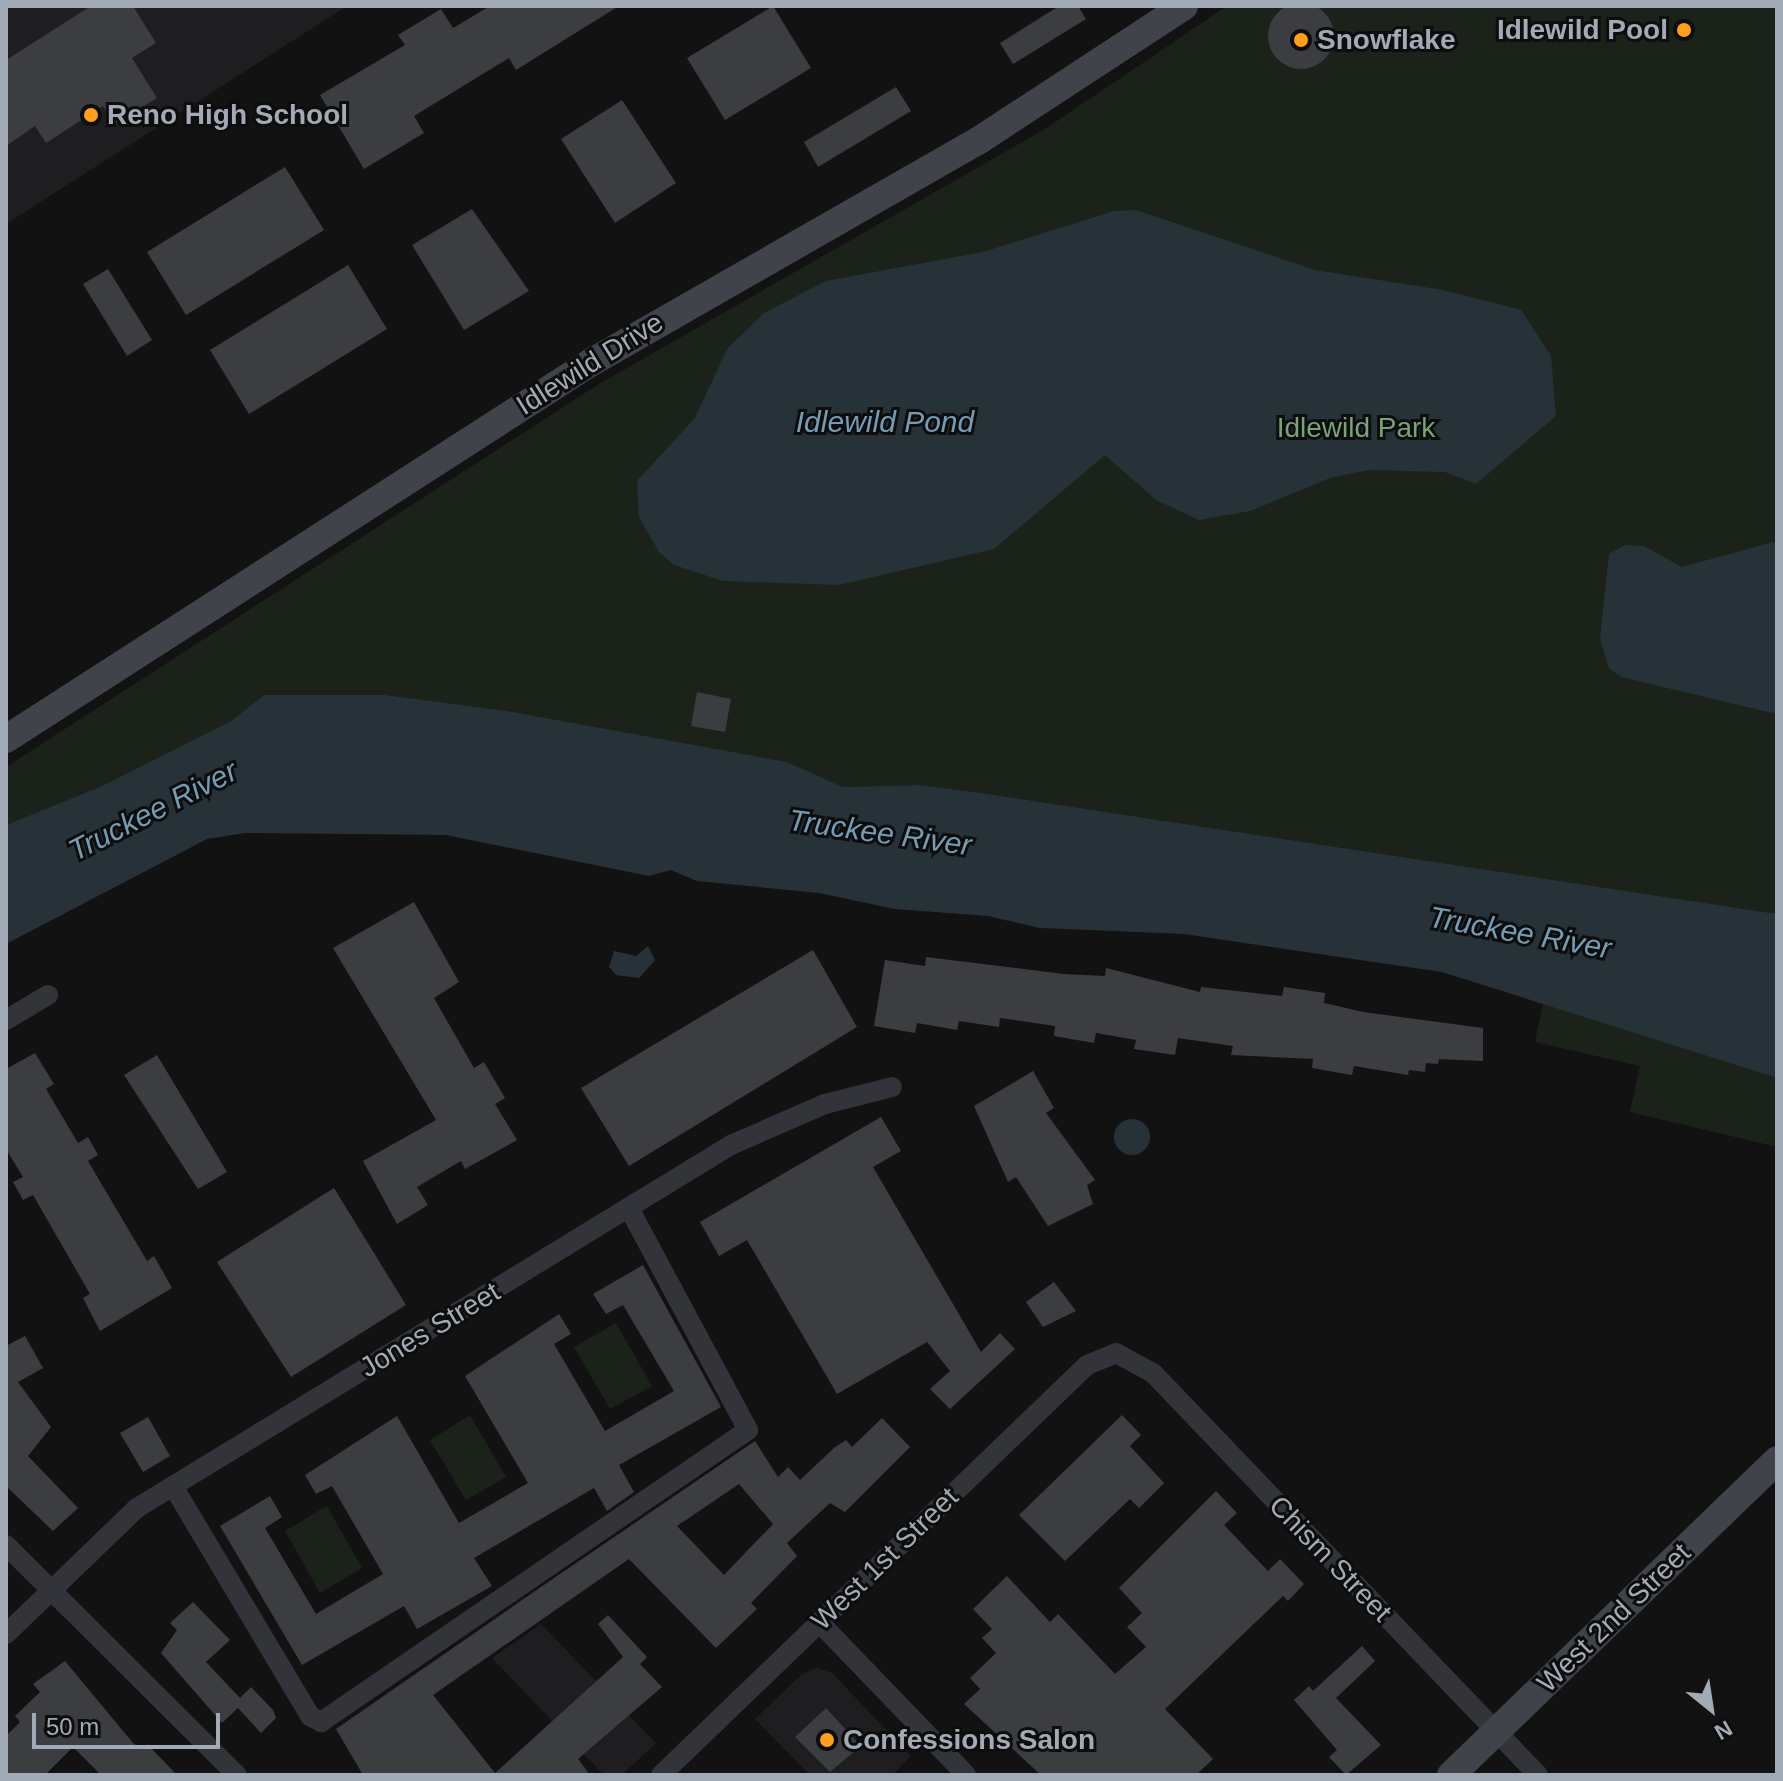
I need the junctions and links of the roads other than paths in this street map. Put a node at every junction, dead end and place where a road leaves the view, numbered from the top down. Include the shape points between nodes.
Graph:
1 (1184, 6) edge
2 (6, 739) edge
3 (48, 995) dead end
4 (6, 1020) edge
5 (892, 1087) dead end
6 (629, 1208) junction
7 (1116, 1353) joint
8 (1777, 1460) edge
9 (173, 1486) junction
10 (6, 1545) edge
11 (50, 1591) junction
12 (819, 1622) junction
13 (6, 1634) edge
14 (1496, 1732) junction
15 (237, 1775) edge
16 (661, 1775) edge
17 (966, 1775) edge
18 (1451, 1775) edge
19 (1538, 1775) edge

1 - 2 street, Idlewild Drive via 1017,118 581,368
3 - 4 street
5 - 6 street, Jones Street via 775,1123
6 - 9 street, Jones Street
6 - 9 street via 747,1421 742,1438 321,1722 310,1716
7 - 12 street, West 1st Street via 1087,1365
7 - 14 street, Chism Street via 1153,1373
8 - 14 street, West 2nd Street
9 - 11 street, Jones Street via 137,1508
10 - 11 street
11 - 13 street, Jones Street
11 - 15 street
12 - 16 street, West 1st Street
12 - 17 street
14 - 18 street, West 2nd Street
14 - 19 street, Chism Street

